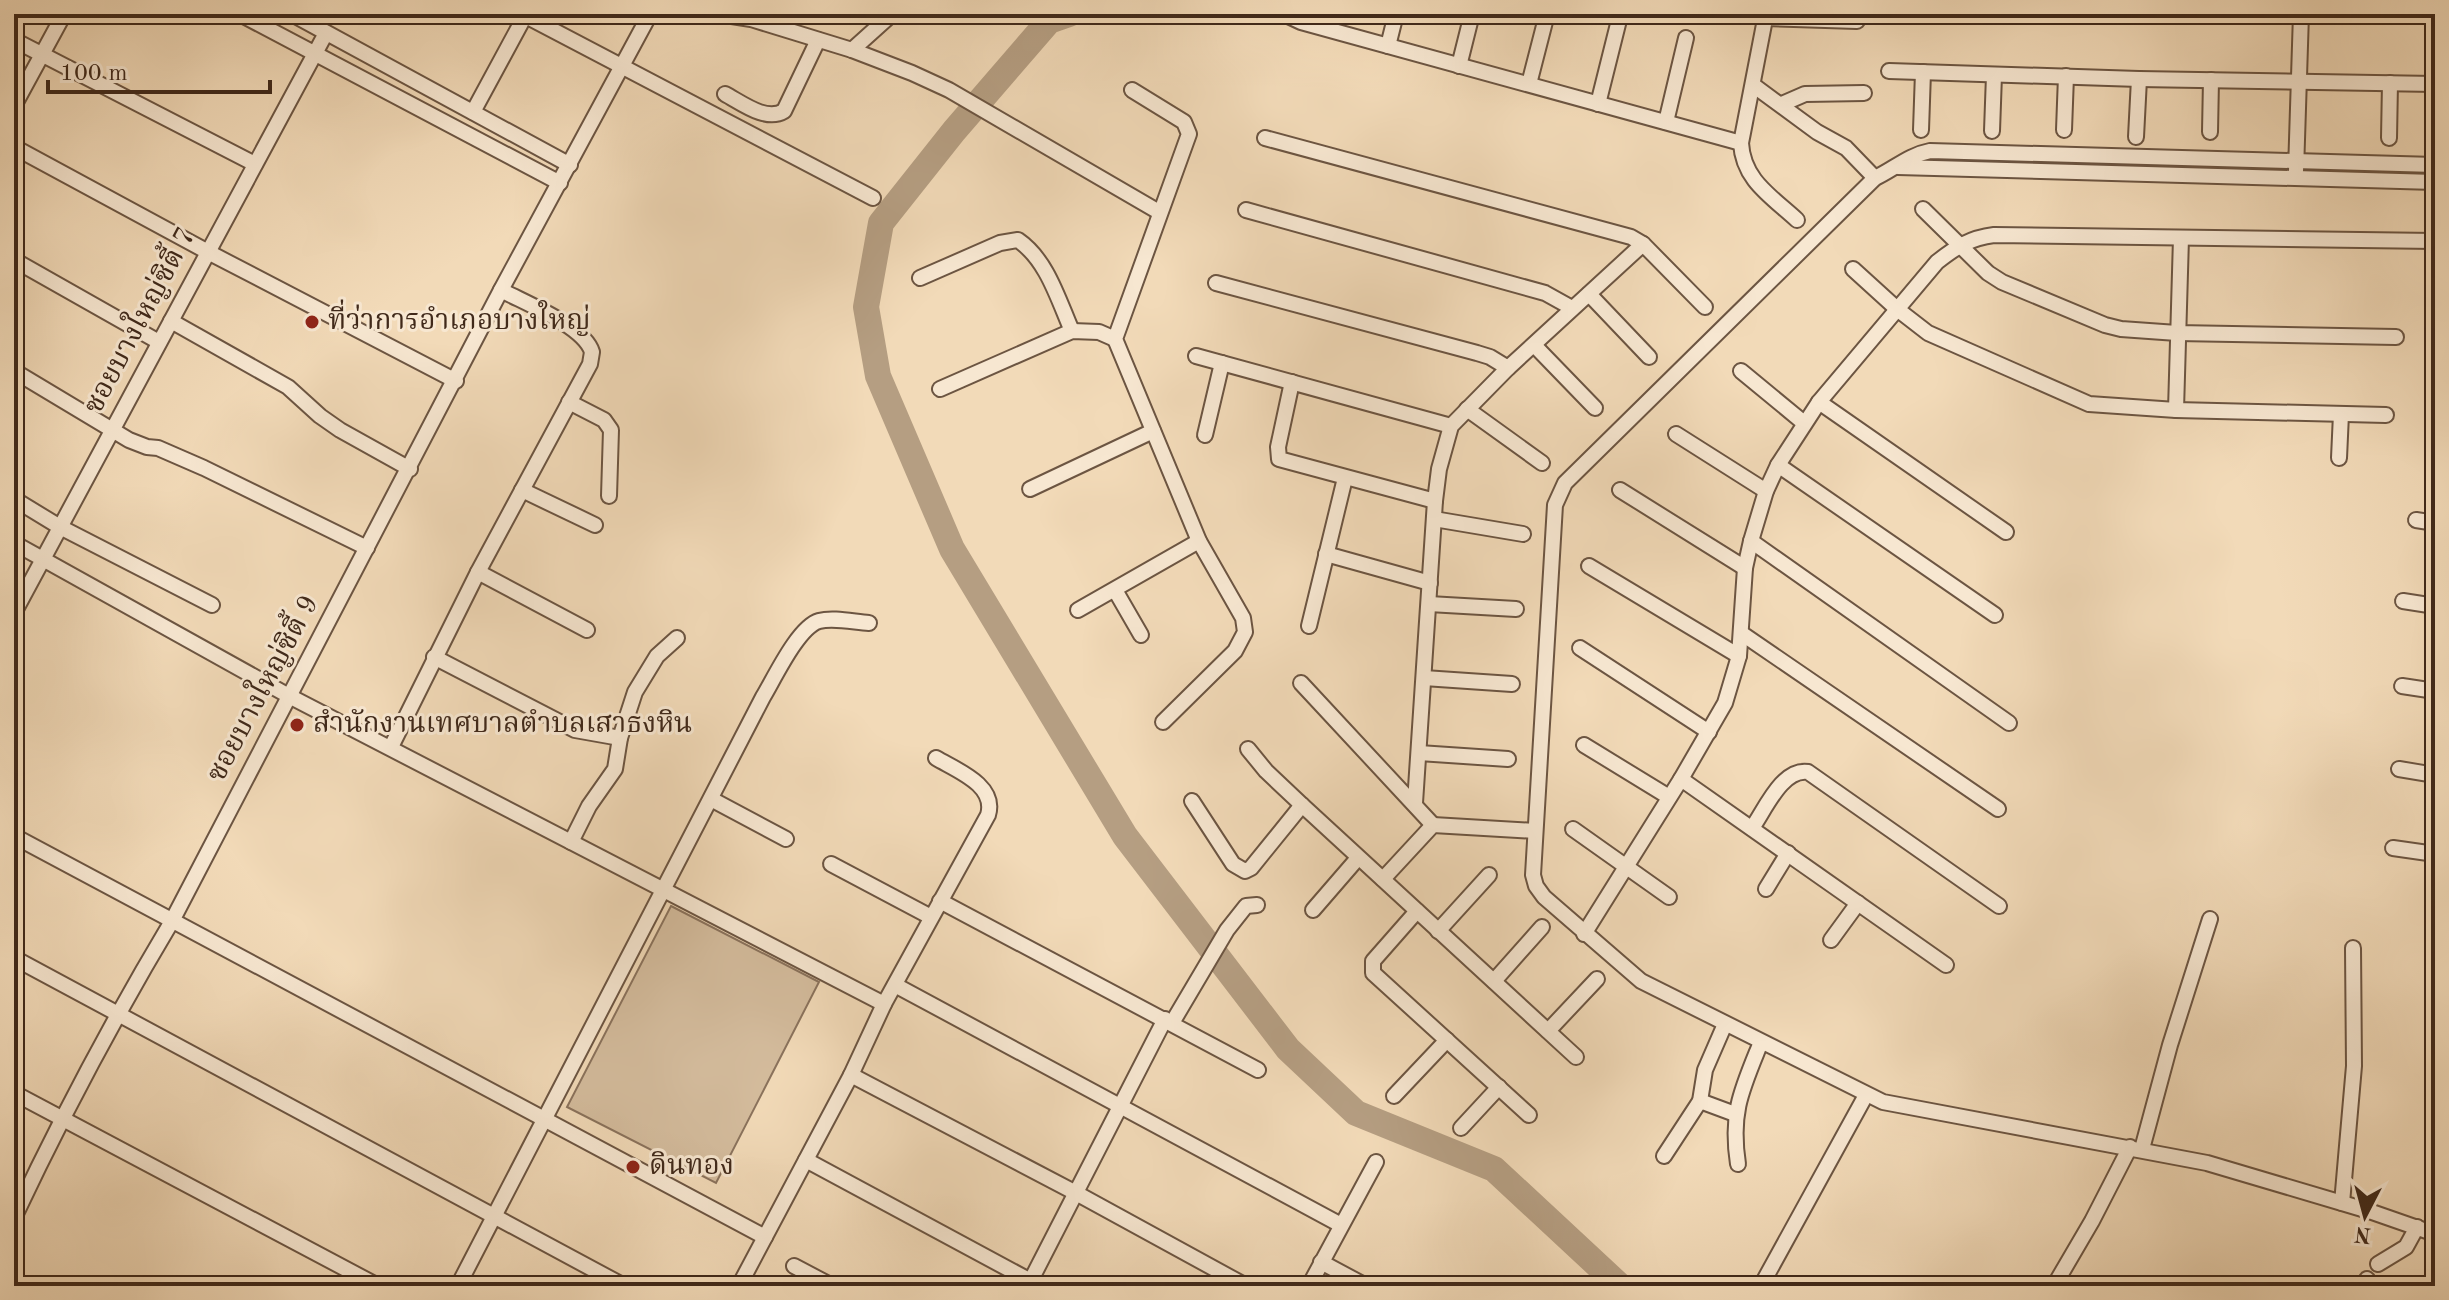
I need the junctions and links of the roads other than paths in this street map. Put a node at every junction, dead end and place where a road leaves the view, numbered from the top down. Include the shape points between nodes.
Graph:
1 (64, 14) edge
2 (240, 14) edge
3 (292, 14) edge
4 (650, 14) edge
5 (719, 14) edge
6 (892, 14) edge
7 (1284, 14) edge
8 (1396, 14) edge
9 (1472, 14) edge
10 (1547, 14) edge
11 (2301, 14) edge
12 (524, 15) edge
13 (748, 16) edge
14 (1765, 16) edge
15 (310, 18) edge
16 (1319, 20) edge
17 (1619, 20) dead end
18 (1857, 21) dead end
19 (326, 33) junction
20 (1686, 38) dead end
21 (14, 40) edge
22 (818, 40) junction
23 (296, 43) junction
24 (1388, 46) junction
25 (852, 50) junction
26 (314, 53) junction
27 (42, 55) junction
28 (1459, 66) junction
29 (621, 68) junction
30 (1889, 71) dead end
31 (1923, 72) junction
32 (1994, 75) junction
33 (2066, 76) junction
34 (2139, 79) junction
35 (2211, 80) junction
36 (2299, 82) junction
37 (2390, 83) junction
38 (1529, 84) junction
39 (2435, 84) edge
40 (1753, 85) junction
41 (1132, 90) dead end
42 (1864, 93) dead end
43 (725, 94) dead end
44 (1598, 104) junction
45 (1782, 104) junction
46 (14, 106) edge
47 (473, 112) junction
48 (1666, 122) junction
49 (1921, 130) dead end
50 (2064, 130) dead end
51 (1992, 131) dead end
52 (2210, 132) dead end
53 (2136, 137) dead end
54 (1265, 138) dead end
55 (2389, 138) dead end
56 (1741, 143) junction
57 (14, 147) edge
58 (2297, 162) junction
59 (255, 164) junction
60 (570, 165) junction
61 (2435, 165) edge
62 (1898, 167) junction
63 (1875, 178) junction
64 (2296, 179) junction
65 (2435, 182) edge
66 (560, 183) junction
67 (873, 198) dead end
68 (1923, 209) dead end
69 (1246, 210) dead end
70 (1159, 212) junction
71 (1797, 220) dead end
72 (2181, 238) junction
73 (2435, 241) edge
74 (1643, 244) junction
75 (1958, 245) junction
76 (208, 252) junction
77 (14, 260) edge
78 (1853, 269) dead end
79 (920, 278) dead end
80 (1216, 283) dead end
81 (501, 290) junction
82 (1589, 294) junction
83 (1705, 307) dead end
84 (1572, 308) junction
85 (1897, 309) junction
86 (171, 321) junction
87 (1072, 331) junction
88 (2177, 333) junction
89 (2396, 337) dead end
90 (1115, 339) junction
91 (159, 342) junction
92 (1534, 345) junction
93 (1196, 356) dead end
94 (1649, 357) dead end
95 (1222, 363) junction
96 (1508, 368) junction
97 (14, 371) edge
98 (1741, 371) dead end
99 (456, 381) junction
100 (1292, 382) junction
101 (940, 389) dead end
102 (569, 402) junction
103 (1819, 402) junction
104 (1595, 408) dead end
105 (1467, 409) junction
106 (2176, 410) junction
107 (2341, 414) junction
108 (2386, 415) dead end
109 (1804, 423) junction
110 (1451, 426) junction
111 (113, 430) junction
112 (1153, 431) junction
113 (1676, 434) dead end
114 (1205, 435) dead end
115 (2339, 458) dead end
116 (1542, 463) dead end
117 (1778, 465) junction
118 (410, 469) junction
119 (1345, 478) junction
120 (1030, 489) dead end
121 (522, 490) junction
122 (1620, 490) dead end
123 (1766, 491) junction
124 (609, 496) dead end
125 (14, 499) edge
126 (1435, 501) junction
127 (1434, 519) junction
128 (2416, 520) dead end
129 (2435, 523) edge
130 (595, 525) dead end
131 (60, 527) junction
132 (2006, 532) dead end
133 (1523, 534) dead end
134 (1199, 541) junction
135 (1751, 541) junction
136 (14, 543) edge
137 (367, 548) junction
138 (1326, 554) junction
139 (43, 559) junction
140 (1589, 566) dead end
141 (1745, 568) junction
142 (478, 572) junction
143 (1430, 583) junction
144 (1115, 590) junction
145 (19, 591) edge
146 (2403, 601) dead end
147 (1429, 604) junction
148 (212, 605) dead end
149 (2435, 606) edge
150 (1516, 609) dead end
151 (1078, 610) dead end
152 (14, 613) edge
153 (1995, 615) dead end
154 (869, 623) dead end
155 (1309, 626) dead end
156 (587, 630) dead end
157 (1741, 633) junction
158 (1141, 635) dead end
159 (677, 638) dead end
160 (1580, 648) dead end
161 (1739, 656) junction
162 (434, 657) junction
163 (1424, 678) junction
164 (1301, 683) dead end
165 (1512, 684) dead end
166 (2402, 686) dead end
167 (2435, 691) edge
168 (289, 696) junction
169 (1163, 722) dead end
170 (2009, 723) dead end
171 (1709, 732) junction
172 (620, 738) junction
173 (1584, 745) dead end
174 (391, 747) junction
175 (1248, 749) dead end
176 (1419, 753) junction
177 (936, 758) dead end
178 (1508, 759) dead end
179 (2399, 769) dead end
180 (2435, 775) edge
181 (1681, 779) junction
182 (1669, 797) junction
183 (711, 799) junction
184 (1192, 801) dead end
185 (1415, 803) junction
186 (1302, 805) junction
187 (1998, 809) dead end
188 (1433, 825) junction
189 (1752, 828) junction
190 (1573, 829) dead end
191 (1535, 831) junction
192 (14, 836) edge
193 (786, 839) dead end
194 (571, 842) junction
195 (2393, 848) dead end
196 (1788, 853) junction
197 (2435, 854) edge
198 (1358, 858) junction
199 (831, 864) dead end
200 (1627, 867) junction
201 (1489, 875) dead end
202 (1383, 879) junction
203 (1766, 889) dead end
204 (663, 890) junction
205 (1669, 897) dead end
206 (940, 901) junction
207 (1858, 903) junction
208 (1257, 905) dead end
209 (1999, 906) dead end
210 (1313, 910) dead end
211 (1417, 911) junction
212 (931, 917) junction
213 (2210, 919) dead end
214 (172, 921) junction
215 (1542, 927) dead end
216 (1438, 931) junction
217 (1584, 934) junction
218 (1831, 940) dead end
219 (2353, 948) dead end
220 (14, 958) edge
221 (1946, 965) dead end
222 (1597, 979) dead end
223 (1494, 981) junction
224 (895, 985) junction
225 (884, 1004) junction
226 (116, 1015) junction
227 (1169, 1021) junction
228 (1725, 1024) junction
229 (1548, 1031) junction
230 (1447, 1040) junction
231 (1761, 1042) junction
232 (1576, 1057) dead end
233 (1258, 1070) dead end
234 (851, 1075) junction
235 (1499, 1087) junction
236 (14, 1093) edge
237 (1866, 1095) junction
238 (1394, 1096) dead end
239 (1700, 1101) junction
240 (1121, 1105) junction
241 (1735, 1114) junction
242 (1529, 1115) dead end
243 (60, 1119) junction
244 (544, 1119) junction
245 (1461, 1128) dead end
246 (2136, 1148) junction
247 (1664, 1156) dead end
248 (806, 1160) junction
249 (1376, 1162) dead end
250 (1738, 1164) dead end
251 (1076, 1193) junction
252 (2342, 1203) junction
253 (494, 1216) junction
254 (14, 1218) edge
255 (1341, 1225) junction
256 (2417, 1227) junction
257 (2435, 1234) edge
258 (765, 1237) junction
259 (1321, 1262) junction
260 (2378, 1264) dead end
261 (794, 1266) dead end
262 (1033, 1284) edge
263 (378, 1286) edge
264 (458, 1286) edge
265 (624, 1286) edge
266 (739, 1286) edge
267 (832, 1286) edge
268 (1246, 1286) edge
269 (1309, 1286) edge
270 (1366, 1286) edge
271 (1761, 1286) edge
272 (2054, 1286) edge

1 - 27 street
2 - 23 street
3 - 15 street
4 - 29 street, ซอยบางใหญ่ซิตี้ 9
5 - 13 street
6 - 25 street
7 - 16 street
8 - 24 street
9 - 28 street
10 - 38 street
11 - 36 street
12 - 29 street
12 - 47 street
13 - 22 street
14 - 18 street
14 - 40 street
15 - 19 street
15 - 23 street
16 - 24 street
17 - 44 street
19 - 26 street, ซอยบางใหญ่ซิตี้ 7
19 - 47 street
20 - 48 street
21 - 27 street
22 - 25 street
22 - 43 street via 784,111 761,113
23 - 26 street
24 - 28 street
25 - 70 street via 949,90
26 - 59 street, ซอยบางใหญ่ซิตี้ 7
26 - 66 street
27 - 46 street
27 - 59 street
28 - 38 street
29 - 60 street, ซอยบางใหญ่ซิตี้ 9
29 - 67 street
30 - 31 street
31 - 32 street
31 - 49 street
32 - 33 street
32 - 51 street
33 - 34 street
33 - 50 street
34 - 35 street
34 - 53 street
35 - 36 street
35 - 52 street
36 - 37 street
36 - 58 street
37 - 39 street
37 - 55 street
38 - 44 street
40 - 45 street
40 - 56 street
41 - 70 street via 1188,128
42 - 45 street via 1805,94
44 - 48 street
45 - 63 street via 1846,148
47 - 60 street
48 - 56 street
54 - 74 street
56 - 71 street via 1751,177
57 - 76 street
58 - 61 street
58 - 62 street via 1930,151 1914,154
58 - 64 street
59 - 76 street, ซอยบางใหญ่ซิตี้ 7
60 - 66 street, ซอยบางใหญ่ซิตี้ 9
62 - 63 street
62 - 64 street
63 - 191 street via 1558,494
64 - 65 street
66 - 81 street, ซอยบางใหญ่ซิตี้ 9
68 - 75 street
69 - 84 street via 1545,293
70 - 90 street
72 - 73 street
72 - 75 street via 1994,235
72 - 88 street
74 - 82 street
74 - 83 street
75 - 85 street
75 - 88 street via 2002,282 2074,313 2121,329
76 - 86 street, ซอยบางใหญ่ซิตี้ 7
76 - 99 street
77 - 91 street
78 - 85 street
79 - 87 street via 1018,240 1033,252
80 - 96 street via 1477,353
81 - 99 street, ซอยบางใหญ่ซิตี้ 9
81 - 102 street via 572,329 590,346 590,364
82 - 84 street
82 - 94 street
84 - 92 street
85 - 103 street
85 - 106 street via 1928,333 2075,399
86 - 91 street, ซอยบางใหญ่ซิตี้ 7
86 - 118 street via 288,387 340,430
87 - 90 street
87 - 101 street
88 - 89 street
88 - 106 street
90 - 112 street
91 - 111 street, ซอยบางใหญ่ซิตี้ 7
92 - 96 street
92 - 104 street
93 - 95 street
95 - 100 street
95 - 114 street
96 - 105 street
97 - 111 street
98 - 109 street
99 - 118 street, ซอยบางใหญ่ซิตี้ 9
100 - 110 street
100 - 119 street via 1279,459
102 - 121 street
102 - 124 street via 604,420 611,430
103 - 109 street
103 - 132 street
105 - 110 street
105 - 116 street
106 - 107 street
107 - 108 street
107 - 115 street
109 - 117 street
110 - 126 street
111 - 131 street, ซอยบางใหญ่ซิตี้ 7
111 - 137 street
112 - 120 street
112 - 134 street
113 - 123 street
117 - 123 street
117 - 153 street
118 - 137 street, ซอยบางใหญ่ซิตี้ 9
119 - 126 street
119 - 138 street
121 - 130 street
121 - 142 street
122 - 141 street
123 - 135 street
125 - 131 street
126 - 127 street
127 - 133 street
127 - 143 street
128 - 129 street
131 - 139 street, ซอยบางใหญ่ซิตี้ 7
131 - 148 street
134 - 144 street
134 - 169 street via 1243,618 1245,632 1235,651
135 - 141 street
135 - 170 street
136 - 139 street
137 - 168 street, ซอยบางใหญ่ซิตี้ 9
138 - 143 street
138 - 155 street
139 - 145 street, ซอยบางใหญ่ซิตี้ 7
139 - 168 street
140 - 161 street
141 - 157 street
142 - 156 street
142 - 162 street
143 - 147 street
144 - 151 street
144 - 158 street
145 - 152 street, ซอยบางใหญ่ซิตี้ 7
146 - 149 street
147 - 150 street
147 - 163 street
154 - 183 street via 820,620 802,634
157 - 161 street
157 - 187 street
159 - 172 street via 657,656 635,692
160 - 171 street
161 - 171 street via 1725,703
162 - 172 street via 575,730
162 - 174 street
163 - 165 street
163 - 176 street
164 - 185 street
166 - 167 street
168 - 174 street
168 - 214 street, ซอยบางใหญ่ซิตี้ 9
171 - 181 street
172 - 194 street via 615,769
173 - 182 street
174 - 194 street
175 - 186 street
176 - 178 street
176 - 185 street
177 - 206 street via 984,788 990,809
179 - 180 street
181 - 182 street
181 - 189 street
182 - 200 street
183 - 193 street
183 - 204 street
184 - 186 street via 1233,864 1245,871
185 - 188 street
186 - 198 street
188 - 191 street
188 - 202 street
189 - 196 street
189 - 209 street via 1788,776 1808,772
190 - 200 street
191 - 217 street via 1536,886
192 - 214 street
194 - 204 street
195 - 197 street
196 - 203 street
196 - 207 street
198 - 202 street
198 - 210 street
199 - 212 street
200 - 205 street
200 - 217 street
201 - 216 street
202 - 211 street
204 - 225 street
204 - 244 street
206 - 212 street
206 - 227 street
207 - 218 street
207 - 221 street
208 - 227 street via 1246,906 1227,930
211 - 216 street
211 - 230 street via 1375,958 1373,973
212 - 224 street
213 - 246 street
214 - 226 street, ซอยบางใหญ่ซิตี้ 9
214 - 244 street
215 - 223 street
216 - 223 street
217 - 228 street via 1641,981
219 - 252 street via 2354,1066
220 - 226 street
222 - 229 street
223 - 229 street
224 - 225 street
224 - 240 street
225 - 234 street
226 - 243 street, ซอยบางใหญ่ซิตี้ 9
226 - 253 street
227 - 233 street
227 - 240 street
228 - 231 street
228 - 239 street via 1705,1070
229 - 232 street
230 - 235 street
230 - 238 street
231 - 237 street
231 - 241 street
234 - 248 street
234 - 251 street
235 - 242 street
235 - 245 street
236 - 243 street
237 - 246 street via 1900,1107
237 - 271 street
239 - 241 street
239 - 247 street
240 - 251 street
240 - 255 street
241 - 250 street
243 - 254 street, ซอยบางใหญ่ซิตี้ 9
243 - 263 street
244 - 253 street
244 - 258 street
246 - 252 street
246 - 272 street
248 - 258 street
248 - 262 street
249 - 255 street
251 - 262 street
251 - 268 street
252 - 256 street
253 - 264 street
253 - 265 street
255 - 259 street
256 - 257 street
256 - 260 street via 2406,1247
258 - 266 street
259 - 269 street
259 - 270 street
261 - 267 street

